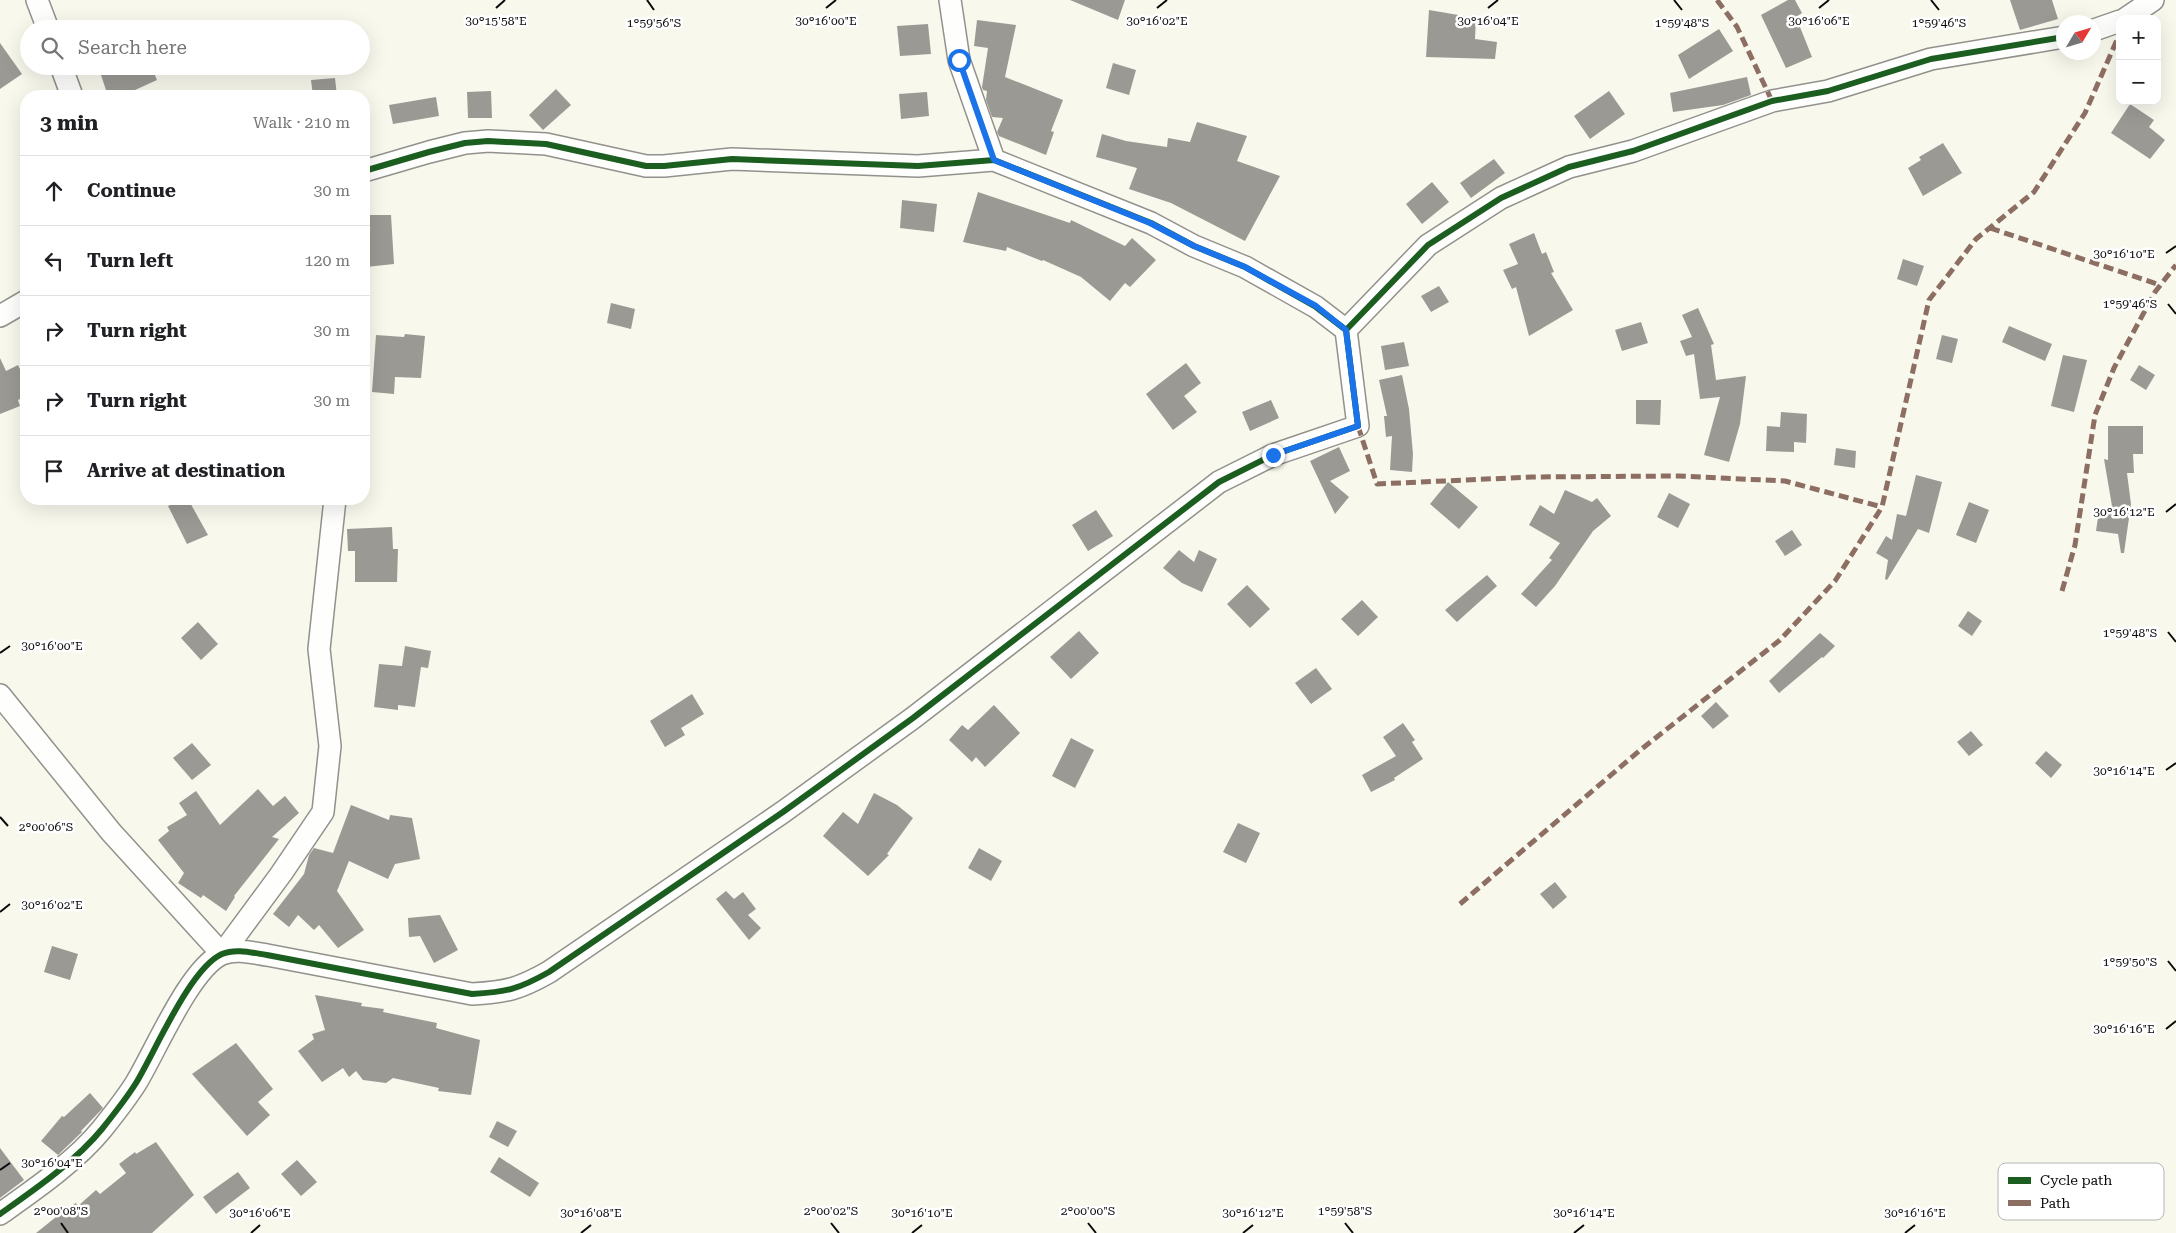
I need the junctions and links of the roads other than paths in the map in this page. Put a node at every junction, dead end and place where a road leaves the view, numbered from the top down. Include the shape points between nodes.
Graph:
1 (37, 0) edge
2 (950, 0) edge
3 (2153, 0) edge
4 (2131, 15) edge
5 (45, 20) edge
6 (2116, 22) edge
7 (2101, 28) edge
8 (2056, 38) edge
9 (64, 75) edge
10 (70, 90) edge
11 (994, 160) junction
12 (370, 169) edge
13 (20, 304) edge
14 (0, 316) edge
15 (1346, 330) junction
16 (334, 505) edge
17 (0, 696) edge
18 (222, 954) junction
19 (0, 1214) edge

1 - 5 street
2 - 11 street via 959,60
3 - 4 street
6 - 7 street
8 - 15 street via 1931,59 1828,91 1772,100 1633,151 1569,168 1501,198 1428,245
9 - 10 street
11 - 12 street via 918,166 732,159 646,166 546,144 488,140 465,143
11 - 15 street via 1150,223 1245,267 1316,306
13 - 14 street
15 - 18 street via 1358,426 1273,455 1219,482 913,718 775,818 523,987 472,994 267,955 239,951
16 - 18 street via 320,649 330,746 323,812
17 - 18 street via 111,832
18 - 19 street via 192,982 136,1082 101,1131 41,1185

